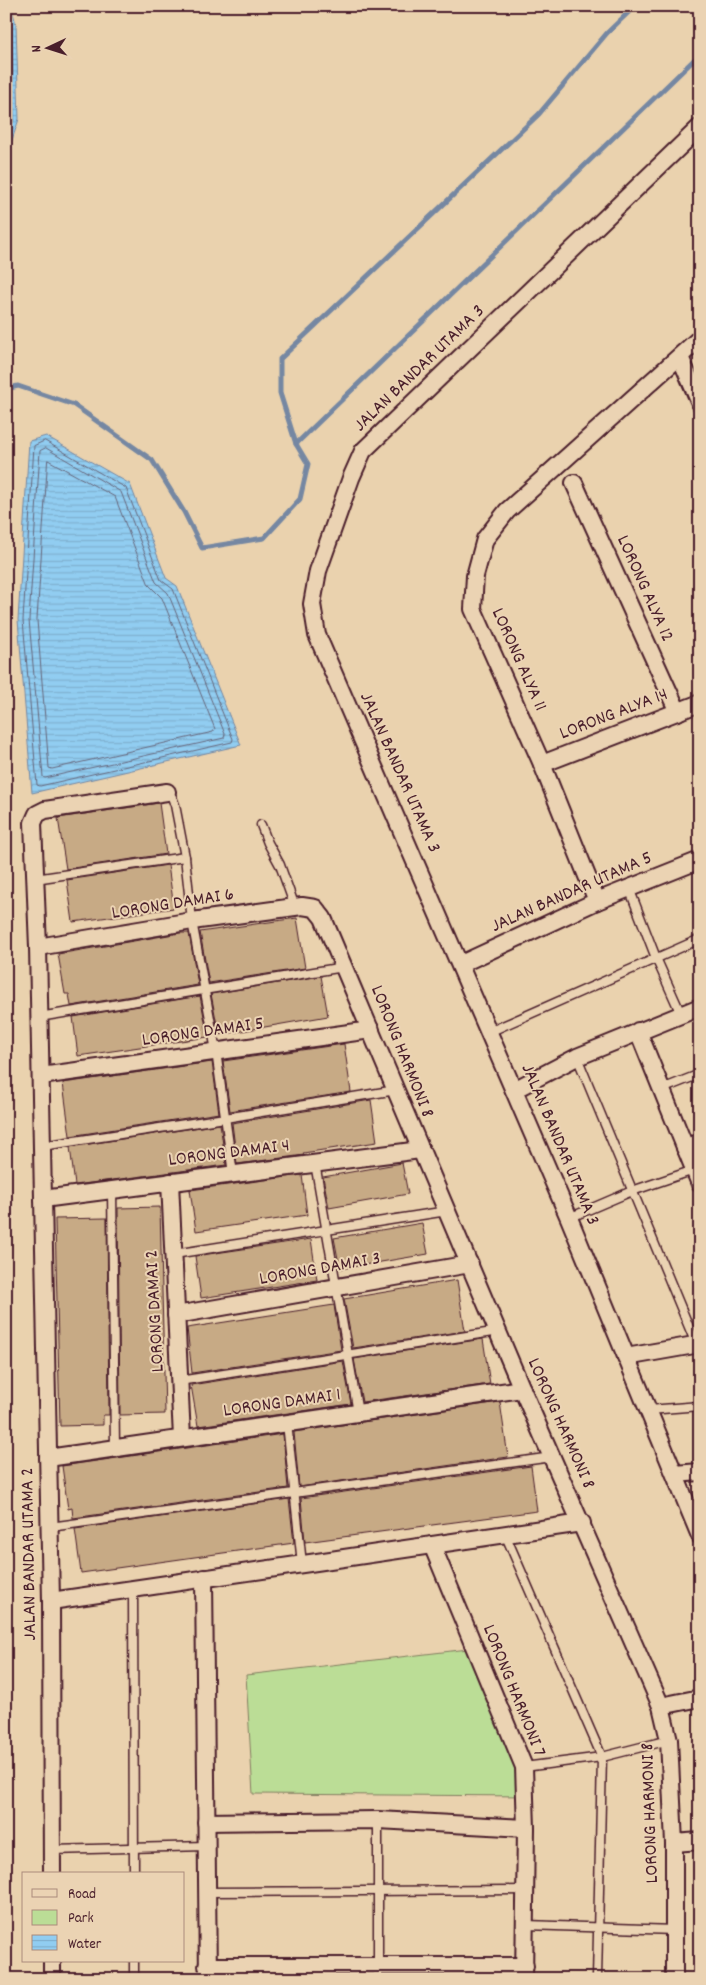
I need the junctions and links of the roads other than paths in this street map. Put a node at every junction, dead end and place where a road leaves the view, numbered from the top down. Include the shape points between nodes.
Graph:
1 (700, 127) edge
2 (700, 338) edge
3 (680, 357) junction
4 (700, 403) edge
5 (574, 483) dead end
6 (700, 703) edge
7 (678, 712) junction
8 (542, 764) junction
9 (167, 792) joint
10 (261, 825) dead end
11 (185, 857) junction
12 (700, 860) edge
13 (35, 879) junction
14 (629, 888) junction
15 (597, 900) junction
16 (295, 907) junction
17 (315, 908) joint
18 (192, 921) junction
19 (700, 939) edge
20 (38, 947) junction
21 (656, 958) junction
22 (460, 964) junction
23 (344, 967) junction
24 (204, 990) junction
25 (700, 1007) edge
26 (681, 1014) junction
27 (39, 1017) junction
28 (371, 1030) junction
29 (638, 1031) junction
30 (490, 1032) junction
31 (216, 1051) junction
32 (576, 1057) junction
33 (700, 1074) edge
34 (41, 1076) junction
35 (662, 1089) junction
36 (396, 1090) junction
37 (514, 1090) junction
38 (225, 1118) junction
39 (693, 1145) edge
40 (42, 1146) junction
41 (420, 1150) junction
42 (315, 1163) junction
43 (233, 1174) junction
44 (697, 1177) edge
45 (170, 1182) junction
46 (112, 1189) junction
47 (632, 1191) junction
48 (43, 1199) junction
49 (447, 1211) junction
50 (569, 1218) junction
51 (327, 1230) junction
52 (174, 1254) junction
53 (470, 1264) junction
54 (336, 1287) junction
55 (176, 1315) junction
56 (499, 1332) junction
57 (698, 1344) edge
58 (348, 1355) junction
59 (626, 1357) junction
60 (179, 1381) junction
61 (522, 1389) junction
62 (700, 1406) edge
63 (649, 1410) junction
64 (358, 1413) junction
65 (287, 1423) junction
66 (182, 1438) junction
67 (114, 1448) junction
68 (552, 1457) junction
69 (48, 1458) junction
70 (700, 1472) edge
71 (675, 1474) junction
72 (296, 1493) junction
73 (582, 1523) junction
74 (50, 1527) junction
75 (505, 1534) junction
76 (700, 1536) edge
77 (432, 1545) junction
78 (302, 1564) junction
79 (204, 1578) junction
80 (133, 1588) junction
81 (51, 1600) junction
82 (700, 1698) edge
83 (661, 1706) junction
84 (669, 1740) junction
85 (602, 1757) junction
86 (524, 1767) junction
87 (378, 1820) junction
88 (206, 1822) junction
89 (526, 1828) junction
90 (700, 1841) edge
91 (674, 1843) junction
92 (206, 1846) junction
93 (134, 1848) junction
94 (52, 1850) junction
95 (52, 1872) edge
96 (134, 1872) edge
97 (526, 1890) junction
98 (378, 1891) junction
99 (207, 1892) junction
100 (526, 1925) junction
101 (598, 1928) junction
102 (674, 1930) junction
103 (52, 1962) edge
104 (134, 1962) edge
105 (207, 1972) edge
106 (378, 1972) edge
107 (525, 1972) edge
108 (52, 1979) edge
109 (134, 1979) edge
110 (597, 1979) edge
111 (674, 1979) edge

1 - 22 street, JALAN BANDAR UTAMA 3 via 363,451 318,571 312,604 317,635
2 - 3 street, LORONG ALYA 11
3 - 4 street
3 - 8 street, LORONG ALYA 11 via 507,511 485,539 475,576 473,609
5 - 7 street, LORONG ALYA 12
6 - 7 street, LORONG ALYA 14
7 - 8 street, LORONG ALYA 14
8 - 15 street, LORONG ALYA 11
9 - 11 lane via 175,805
9 - 13 street, JALAN BANDAR UTAMA 2 via 45,810 37,814 33,823
10 - 16 lane
11 - 13 lane
11 - 18 lane
12 - 14 street, JALAN BANDAR UTAMA 5
13 - 20 street, JALAN BANDAR UTAMA 2
14 - 15 street, JALAN BANDAR UTAMA 5
14 - 21 lane
15 - 22 street, JALAN BANDAR UTAMA 5
16 - 17 street, LORONG DAMAI 6 via 308,905
16 - 18 street, LORONG DAMAI 6
17 - 23 street, LORONG HARMONI 8 via 323,918
18 - 20 street, LORONG DAMAI 6
18 - 24 lane
19 - 21 lane
20 - 27 street, JALAN BANDAR UTAMA 2
21 - 26 lane
21 - 30 lane
22 - 30 street, JALAN BANDAR UTAMA 3
23 - 24 lane
23 - 28 street, LORONG HARMONI 8
24 - 27 lane
24 - 31 lane
25 - 26 street
26 - 29 street
27 - 34 street, JALAN BANDAR UTAMA 2
28 - 31 street, LORONG DAMAI 5
28 - 36 street, LORONG HARMONI 8
29 - 32 street
29 - 35 street
30 - 37 street, JALAN BANDAR UTAMA 3
31 - 34 street, LORONG DAMAI 5
31 - 38 lane
32 - 37 street
32 - 47 lane
33 - 35 lane
34 - 40 street, JALAN BANDAR UTAMA 2
35 - 39 street
36 - 38 lane
36 - 41 street, LORONG HARMONI 8
37 - 50 street, JALAN BANDAR UTAMA 3
38 - 40 lane
38 - 43 lane
39 - 44 street
40 - 48 street, JALAN BANDAR UTAMA 2
41 - 42 street, LORONG DAMAI 4
41 - 49 street, LORONG HARMONI 8
42 - 43 street, LORONG DAMAI 4
42 - 51 lane
43 - 45 street, LORONG DAMAI 4
44 - 47 lane
45 - 46 street, LORONG DAMAI 4
45 - 52 street, LORONG DAMAI 2
46 - 48 street, LORONG DAMAI 4
46 - 67 lane
47 - 50 lane
47 - 57 lane
48 - 69 street, JALAN BANDAR UTAMA 2
49 - 51 lane
49 - 53 street, LORONG HARMONI 8
50 - 59 street, JALAN BANDAR UTAMA 3
51 - 52 lane
51 - 54 lane
52 - 55 street, LORONG DAMAI 2
53 - 54 street, LORONG DAMAI 3
53 - 56 street, LORONG HARMONI 8
54 - 55 street, LORONG DAMAI 3
54 - 58 lane
55 - 60 street, LORONG DAMAI 2
56 - 58 lane
56 - 61 street, LORONG HARMONI 8
57 - 59 street
58 - 60 lane
58 - 64 lane
59 - 63 street, JALAN BANDAR UTAMA 3
60 - 66 street, LORONG DAMAI 2
61 - 64 street, LORONG DAMAI 1
61 - 68 street, LORONG HARMONI 8
62 - 63 lane
63 - 71 street, JALAN BANDAR UTAMA 3
64 - 65 street, LORONG DAMAI 1
65 - 66 street, LORONG DAMAI 1
65 - 72 lane
66 - 67 street, LORONG DAMAI 1
67 - 69 street, LORONG DAMAI 1
68 - 72 lane
68 - 73 street, LORONG HARMONI 8
69 - 74 street, JALAN BANDAR UTAMA 2
70 - 71 street
71 - 76 street, JALAN BANDAR UTAMA 3
72 - 74 lane
72 - 78 lane
73 - 75 street
73 - 83 street, LORONG HARMONI 8
74 - 81 street, JALAN BANDAR UTAMA 2
75 - 77 street
75 - 85 lane
77 - 78 street
77 - 86 street, LORONG HARMONI 7
78 - 79 street
79 - 80 street
79 - 88 street
80 - 81 street
80 - 93 lane
81 - 94 street, JALAN BANDAR UTAMA 2
82 - 83 street
83 - 84 street, LORONG HARMONI 8
84 - 85 lane
84 - 91 street, LORONG HARMONI 8
85 - 86 lane
85 - 101 lane
86 - 89 street, LORONG HARMONI 7
87 - 88 street
87 - 89 street
87 - 98 lane
88 - 92 street
89 - 97 street, LORONG HARMONI 7
90 - 91 street
91 - 102 street, LORONG HARMONI 8
92 - 93 lane
92 - 99 street
93 - 94 lane
93 - 96 lane
94 - 95 street, JALAN BANDAR UTAMA 2
97 - 98 lane
97 - 100 street, LORONG HARMONI 7
98 - 99 lane
98 - 106 lane
99 - 105 street
100 - 101 lane
100 - 107 street, LORONG HARMONI 7
101 - 102 lane
101 - 110 lane
102 - 111 street, LORONG HARMONI 8
103 - 108 street
104 - 109 lane
105 - 106 street
106 - 107 street

